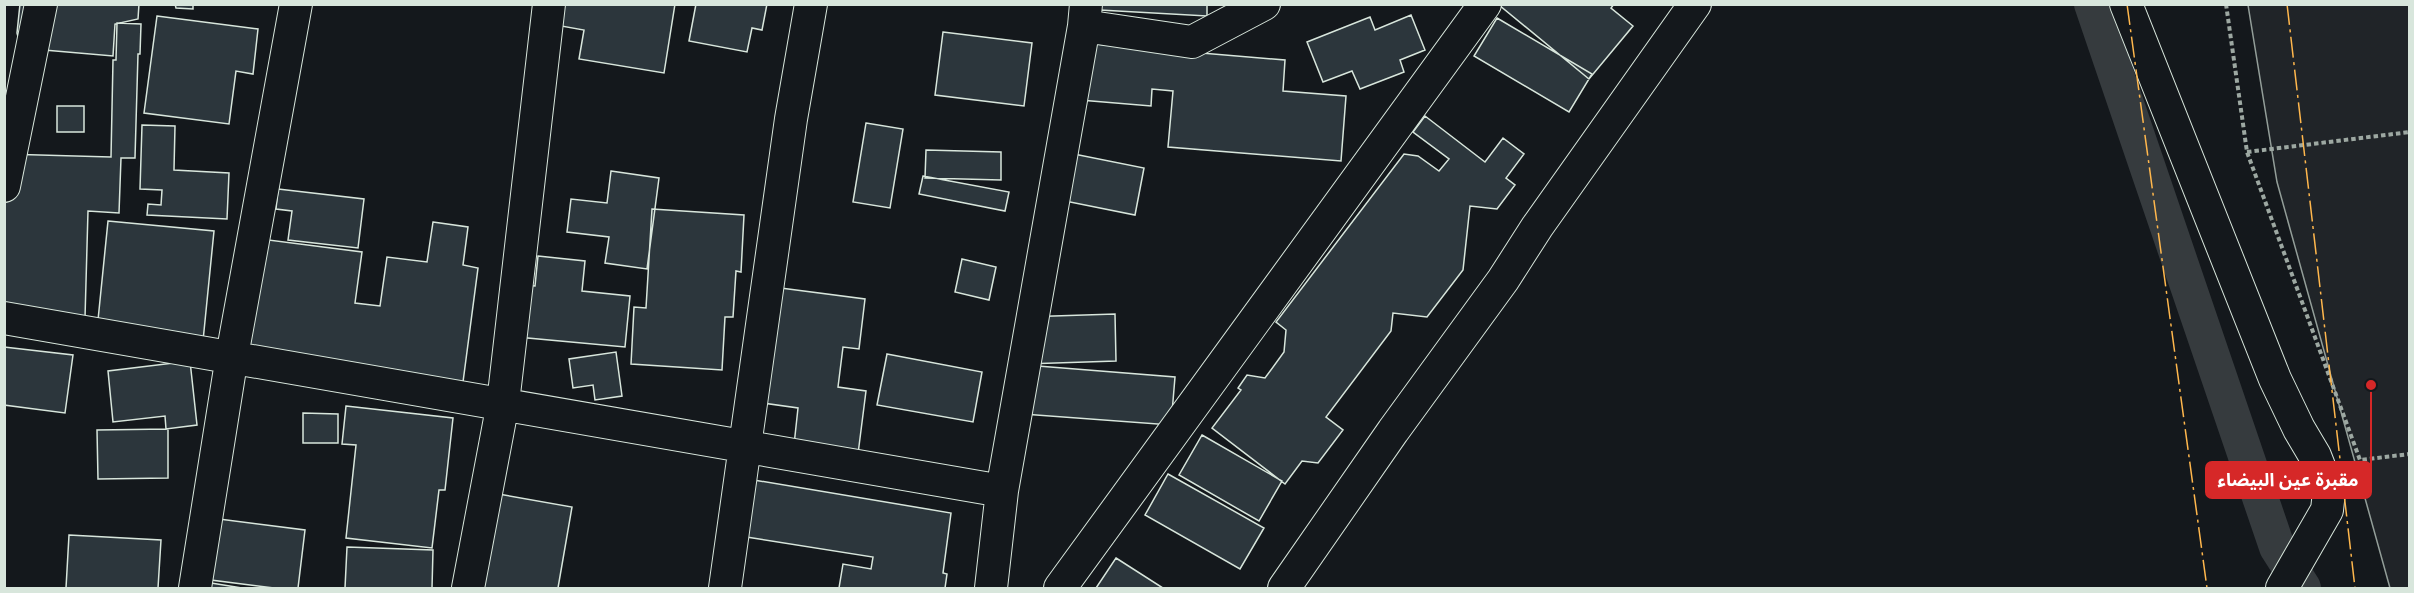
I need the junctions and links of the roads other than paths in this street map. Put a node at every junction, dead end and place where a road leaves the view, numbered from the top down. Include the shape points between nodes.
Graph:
1 (41, 4) edge
2 (296, 4) edge
3 (549, 4) edge
4 (811, 4) edge
5 (1264, 4) edge
6 (1485, 4) edge
7 (1695, 4) edge
8 (2126, 4) edge
9 (1085, 15) edge
10 (4, 186) edge
11 (4, 318) edge
12 (232, 356) junction
13 (503, 403) junction
14 (744, 445) junction
15 (1002, 491) junction
16 (195, 588) edge
17 (468, 588) edge
18 (725, 588) edge
19 (991, 588) edge
20 (1060, 588) edge
21 (1284, 588) edge
22 (2282, 588) edge

1 - 10 street
2 - 12 street
3 - 13 street
4 - 14 street
5 - 9 street via 1192,42
6 - 20 street
7 - 21 street
8 - 22 street via 2275,379 2330,492 2327,510
9 - 15 street
11 - 12 street
12 - 13 street
12 - 16 street
13 - 14 street
13 - 17 street
14 - 15 street
14 - 18 street
15 - 19 street

